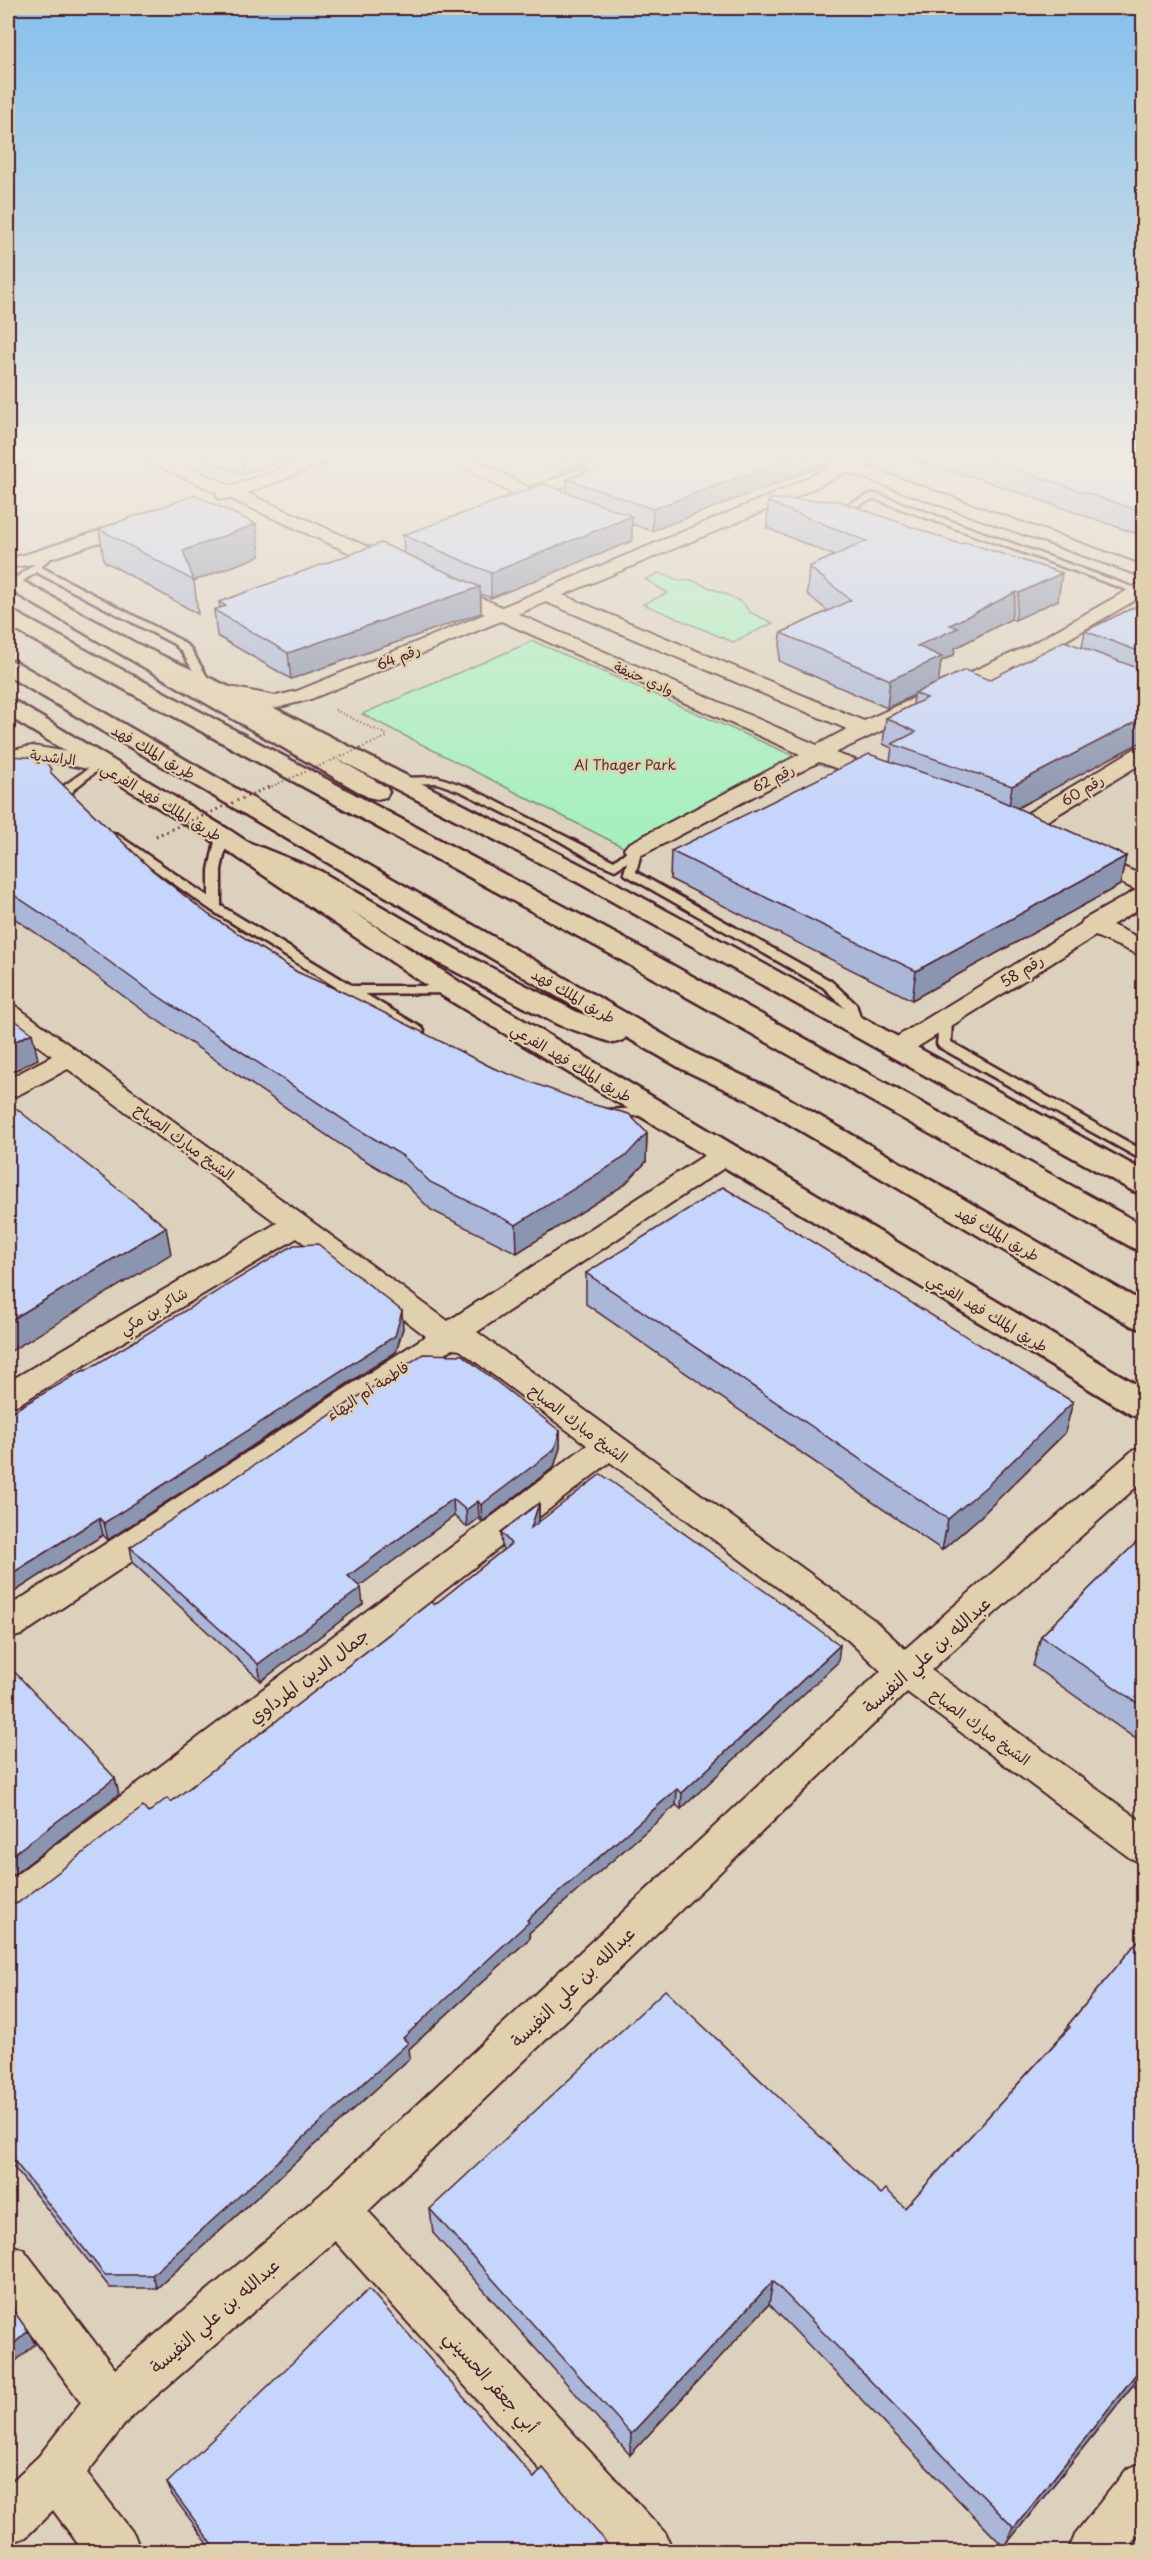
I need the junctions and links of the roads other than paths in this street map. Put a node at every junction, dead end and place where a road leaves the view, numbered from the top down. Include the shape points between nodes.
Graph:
1 (49, 575) edge
2 (597, 575) edge
3 (1119, 575) edge
4 (1123, 575) edge
5 (10, 576) edge
6 (430, 582) edge
7 (1142, 583) edge
8 (548, 596) junction
9 (502, 615) junction
10 (8, 618) edge
11 (1037, 649) junction
12 (131, 651) junction
13 (1058, 657) edge
14 (8, 667) edge
15 (214, 688) junction
16 (8, 707) edge
17 (864, 729) junction
18 (1143, 753) edge
19 (818, 754) junction
20 (8, 757) edge
21 (99, 764) junction
22 (400, 781) junction
23 (908, 787) edge
24 (78, 811) edge
25 (998, 819) edge
26 (1021, 827) junction
27 (104, 831) edge
28 (1041, 837) edge
29 (229, 840) junction
30 (1062, 846) edge
31 (636, 849) junction
32 (1143, 885) edge
33 (1143, 895) edge
34 (215, 907) junction
35 (1092, 925) junction
36 (615, 945) junction
37 (1143, 950) edge
38 (451, 989) junction
39 (348, 990) junction
40 (8, 1012) edge
41 (946, 1017) junction
42 (856, 1024) junction
43 (428, 1037) edge
44 (899, 1047) junction
45 (71, 1057) junction
46 (692, 1063) junction
47 (8, 1089) edge
48 (654, 1111) junction
49 (587, 1115) edge
50 (726, 1154) junction
51 (1143, 1157) edge
52 (1143, 1184) edge
53 (298, 1224) junction
54 (1143, 1240) edge
55 (1143, 1318) edge
56 (448, 1337) junction
57 (8, 1396) edge
58 (1143, 1406) edge
59 (609, 1446) junction
60 (1139, 1471) edge
61 (8, 1625) edge
62 (905, 1671) junction
63 (1143, 1846) edge
64 (8, 1904) edge
65 (337, 2210) junction
66 (8, 2266) edge
67 (111, 2403) junction
68 (56, 2473) junction
69 (1143, 2486) edge
70 (8, 2519) edge
71 (116, 2552) edge
72 (648, 2552) edge
73 (1093, 2552) edge

1 - 15 lane via 177,642
2 - 8 street, رقم 64
3 - 7 lane
4 - 7 street
5 - 12 main road
6 - 9 street, وادي حنيفة
7 - 11 street, رقم 62
8 - 9 street, رقم 64
8 - 17 street
9 - 15 street, رقم 64 via 304,695 276,702
9 - 19 street, وادي حنيفة
10 - 36 main road
11 - 13 street
11 - 17 street, رقم 62
12 - 15 main road
12 - 36 main road via 537,885
14 - 46 main road, طريق الملك فهد
15 - 22 main road
16 - 21 main road, طريق الملك فهد الفرعي
17 - 19 street, رقم 62
18 - 26 street, رقم 60
19 - 23 street, وادي حنيفة
19 - 31 street, رقم 62
20 - 21 street, الراشدية via 32,752
21 - 24 lane via 69,787 64,797
21 - 29 main road, طريق الملك فهد الفرعي
22 - 31 lane, رقم 62 via 438,780 466,790 615,866
22 - 42 main road
25 - 26 street
26 - 28 street
27 - 34 lane
29 - 34 lane via 215,870
29 - 38 main road, طريق الملك فهد الفرعي
29 - 46 main road via 310,876 446,955 569,1019
30 - 32 street
31 - 42 lane via 630,873 827,984 851,1007
33 - 35 street, رقم 58
34 - 39 lane
35 - 37 street
35 - 41 street, رقم 58
36 - 54 main road
38 - 39 lane
38 - 48 main road, طريق الملك فهد الفرعي
39 - 43 lane
40 - 45 street, الشيخ مبارك الصباح
41 - 44 street, رقم 58
41 - 51 lane via 944,1044
42 - 44 main road
44 - 52 main road
45 - 47 street
45 - 53 street, الشيخ مبارك الصباح
46 - 55 main road, طريق الملك فهد via 763,1096
48 - 49 lane
48 - 50 main road, طريق الملك فهد الفرعي
50 - 56 street, فاطمة أم البهاء
50 - 58 main road, طريق الملك فهد الفرعي
53 - 56 street, الشيخ مبارك الصباح
53 - 57 street, شاكر بن مكي
56 - 59 street, الشيخ مبارك الصباح via 468,1340
56 - 61 street, فاطمة أم البهاء
59 - 62 street, الشيخ مبارك الصباح via 861,1630
59 - 64 street, جمال الدين المرداوي
60 - 62 street, عبدالله بن علي النفيسة
62 - 63 street, الشيخ مبارك الصباح
62 - 65 street, عبدالله بن علي النفيسة
65 - 67 street, عبدالله بن علي النفيسة
65 - 72 street, أبي جعفر الحسيني
66 - 67 street
67 - 68 street, عبدالله بن علي النفيسة
68 - 70 street, عبدالله بن علي النفيسة
68 - 71 street
69 - 73 street

